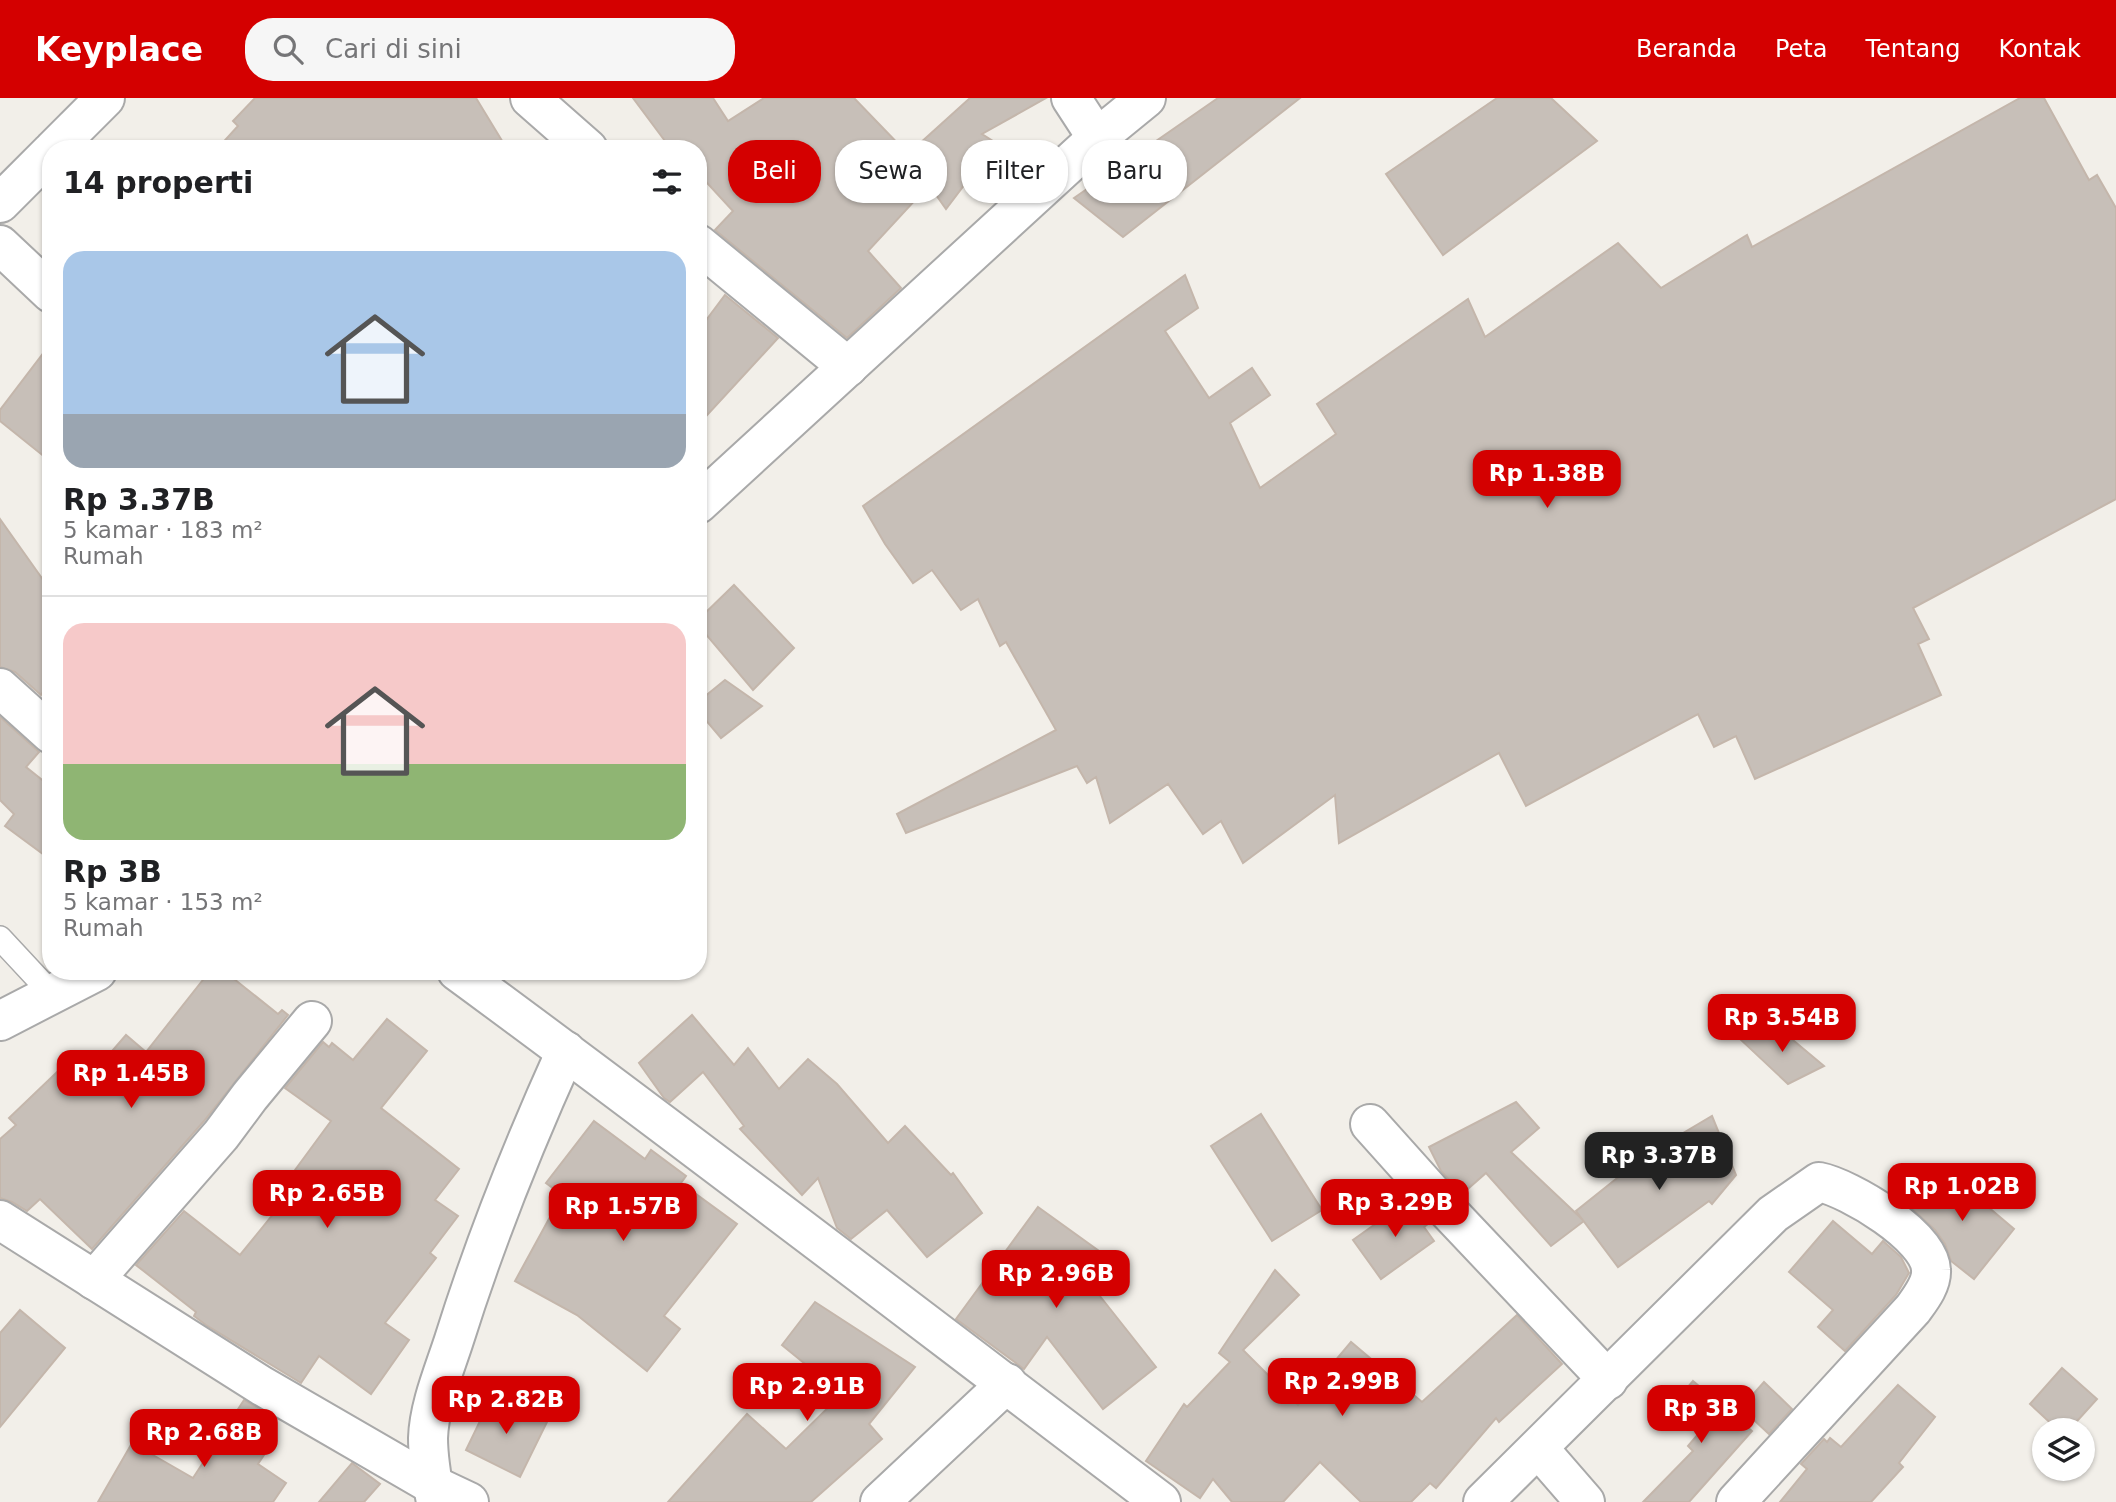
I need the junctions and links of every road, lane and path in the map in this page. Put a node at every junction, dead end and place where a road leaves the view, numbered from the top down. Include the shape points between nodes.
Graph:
1 (105, 98) edge
2 (530, 98) edge
3 (1071, 98) edge
4 (1146, 98) edge
5 (1097, 138) junction
6 (62, 140) edge
7 (578, 140) edge
8 (42, 160) edge
9 (0, 203) edge
10 (0, 244) edge
11 (707, 251) edge
12 (42, 284) edge
13 (848, 367) junction
14 (707, 496) edge
15 (0, 688) edge
16 (42, 726) edge
17 (0, 937) edge
18 (80, 980) edge
19 (469, 980) edge
20 (53, 995) junction
21 (0, 1021) edge
22 (312, 1021) dead end
23 (566, 1051) junction
24 (1370, 1124) dead end
25 (0, 1220) edge
26 (94, 1280) junction
27 (1608, 1380) junction
28 (1007, 1383) junction
29 (1539, 1449) junction
30 (434, 1493) edge
31 (469, 1502) edge
32 (880, 1502) edge
33 (1161, 1502) edge
34 (1483, 1502) edge
35 (1585, 1502) edge
36 (1736, 1502) edge

1 - 6 street
2 - 7 street
3 - 5 street
4 - 5 street
5 - 13 street
8 - 9 street
10 - 12 street
11 - 13 street
13 - 14 street
15 - 16 street
17 - 20 lane
18 - 20 street
19 - 23 street
20 - 21 street
22 - 26 street via 221,1135
23 - 28 street
23 - 30 street via 495,1217 436,1397 428,1437
24 - 27 street
25 - 26 street
26 - 30 street
27 - 29 street
27 - 36 street via 1773,1214 1819,1182 1847,1192 1906,1230 1925,1251 1931,1270 1927,1289
28 - 32 street
28 - 33 street
29 - 34 street
29 - 35 street
30 - 31 street

